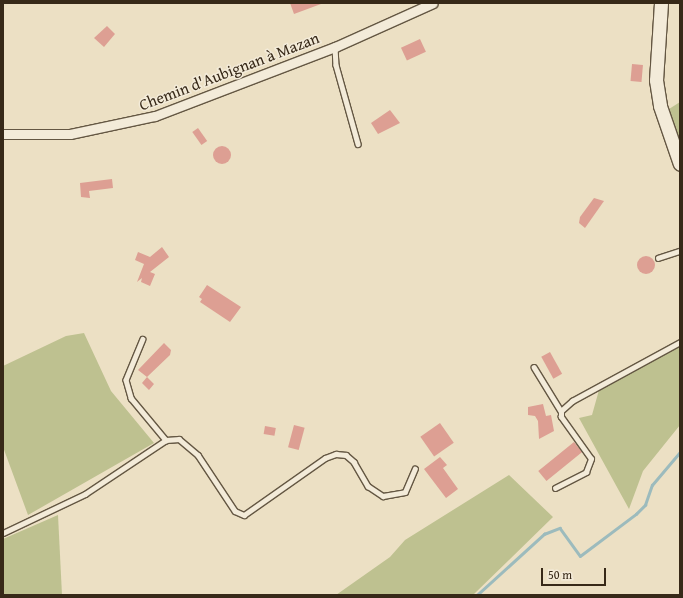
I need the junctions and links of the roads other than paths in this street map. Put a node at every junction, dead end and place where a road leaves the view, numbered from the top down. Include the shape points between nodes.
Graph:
1 (433, 3) edge
2 (661, 3) edge
3 (335, 47) junction
4 (3, 134) edge
5 (358, 144) dead end
6 (680, 164) edge
7 (680, 251) edge
8 (658, 258) dead end
9 (143, 339) dead end
10 (680, 342) edge
11 (534, 367) dead end
12 (561, 411) junction
13 (166, 440) junction
14 (415, 469) dead end
15 (554, 488) dead end
16 (3, 534) edge

1 - 3 street, Chemin d'Aubignan à Mazan
2 - 6 main road via 656,80 660,106
3 - 4 street, Chemin d'Aubignan à Mazan via 187,106 122,125 70,134
3 - 5 lane via 336,65
7 - 8 lane
9 - 13 lane via 126,380 131,398
10 - 12 lane via 572,401
11 - 12 lane
12 - 15 lane via 561,417 591,459 586,472
13 - 14 lane via 179,439 198,455 235,511 244,515 325,458 336,454 346,455 354,462 368,486 383,496 405,492
13 - 16 lane via 85,494

